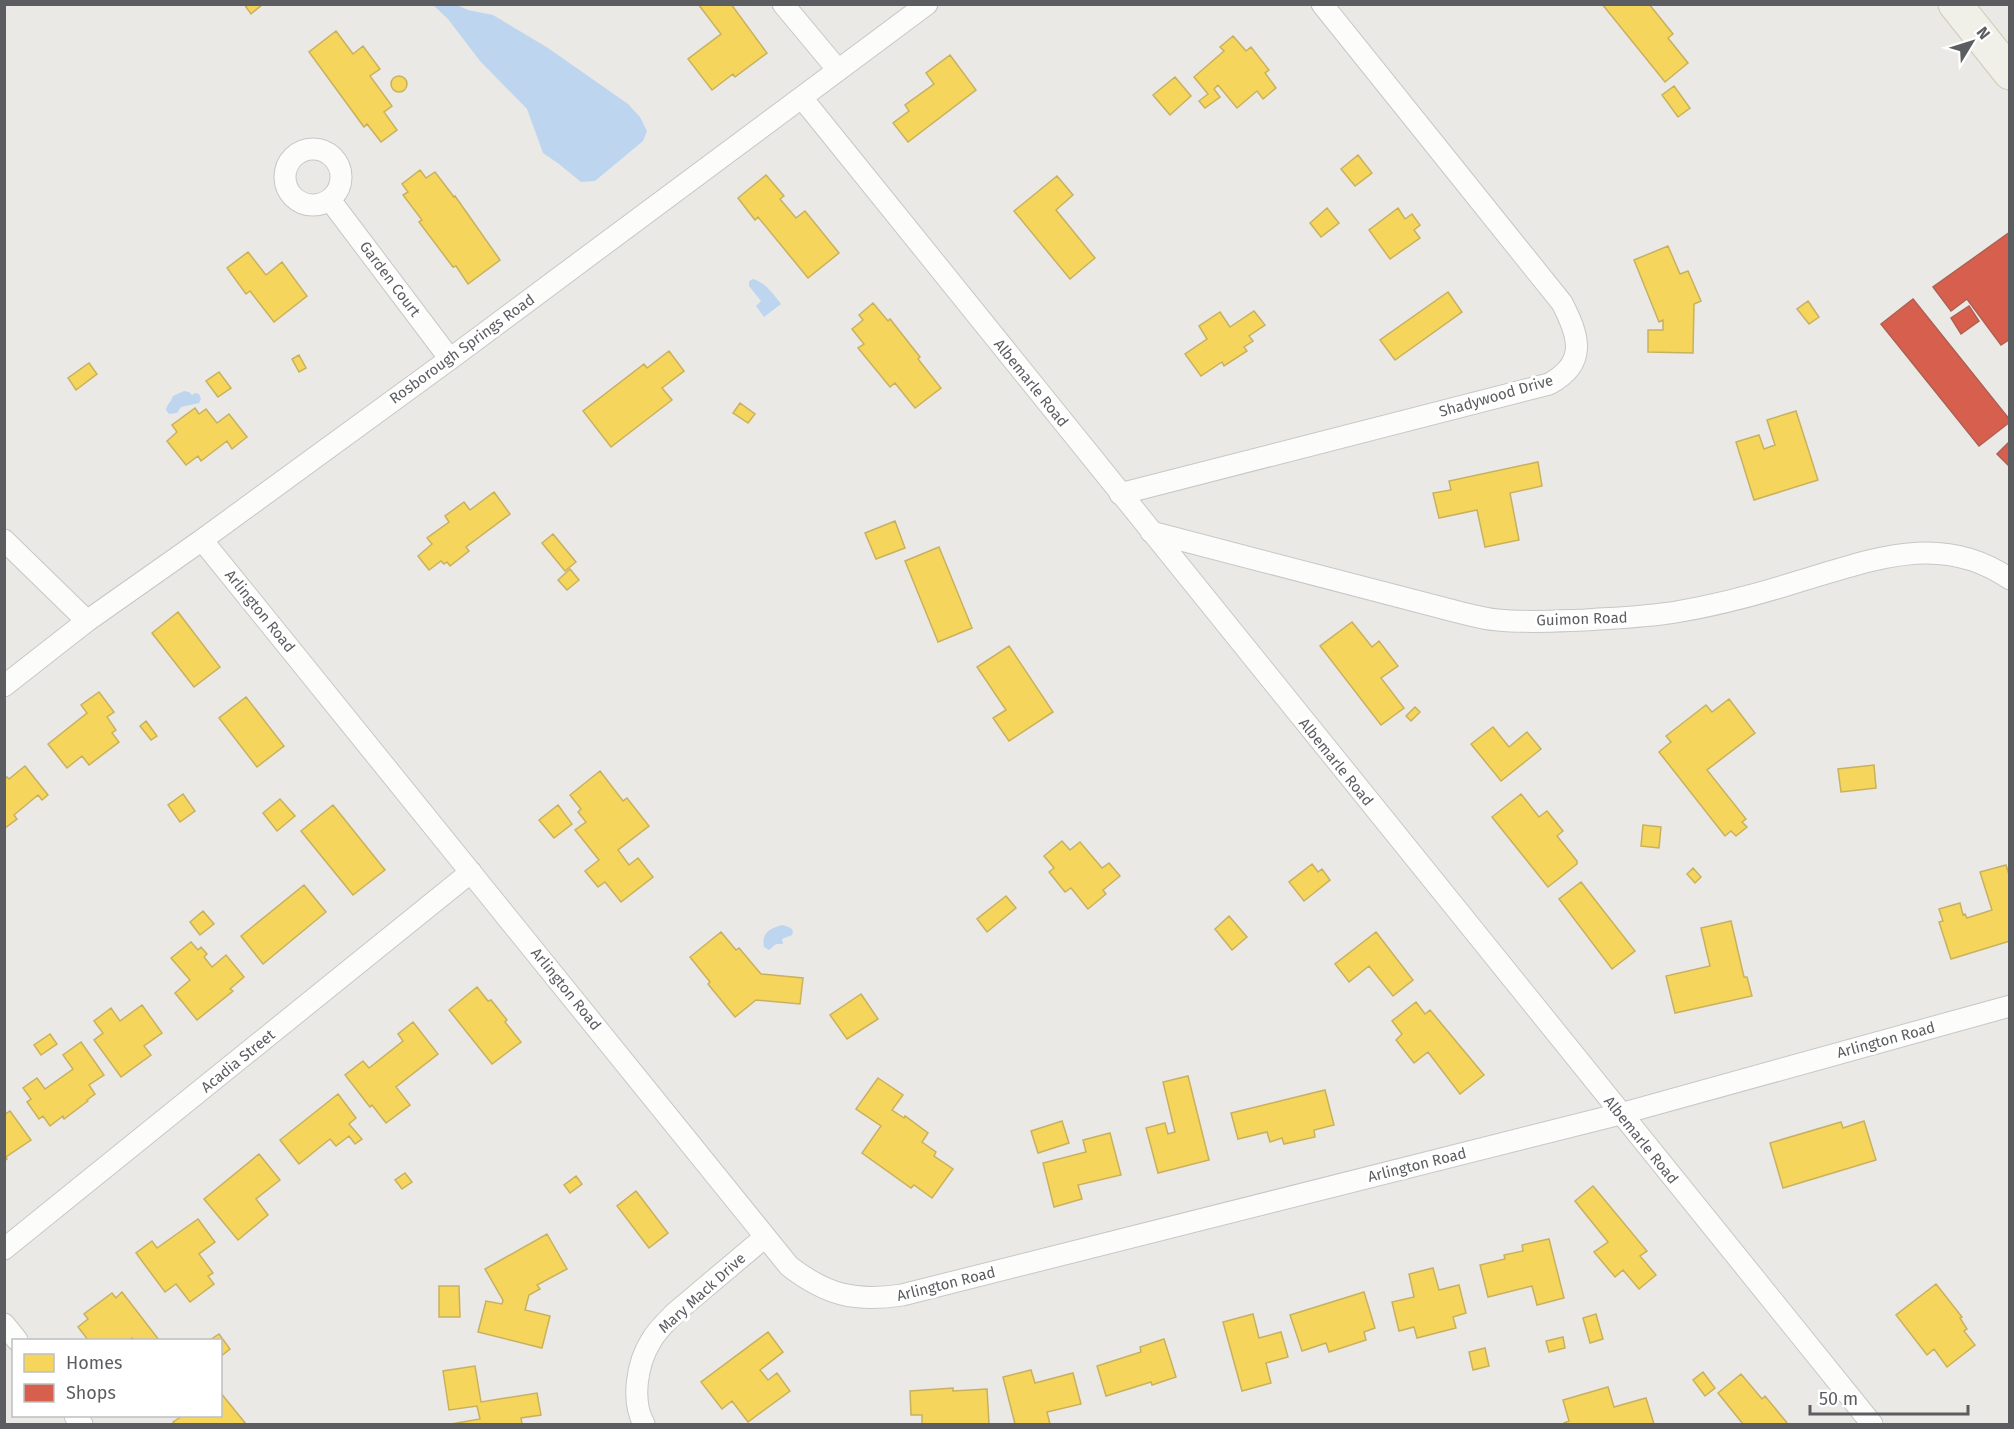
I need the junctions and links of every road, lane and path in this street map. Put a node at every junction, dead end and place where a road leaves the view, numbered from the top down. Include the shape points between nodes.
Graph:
1 (783, 4) edge
2 (927, 4) edge
3 (1322, 4) edge
4 (1955, 4) edge
5 (838, 70) junction
6 (2010, 73) edge
7 (802, 98) junction
8 (330, 200) dead end
9 (450, 359) junction
10 (1120, 494) junction
11 (1151, 532) junction
12 (4, 540) edge
13 (202, 540) junction
14 (2010, 579) edge
15 (87, 621) junction
16 (4, 686) edge
17 (471, 872) junction
18 (2010, 1006) edge
19 (1620, 1114) junction
20 (765, 1237) junction
21 (4, 1249) edge
22 (4, 1324) edge
23 (15, 1339) edge
24 (644, 1425) edge
25 (1872, 1425) edge

1 - 5 street
2 - 5 street, Rosborough Springs Road
3 - 10 street, Shadywood Drive via 1562,303 1577,337 1572,366 1549,384
4 - 6 main road
5 - 7 street, Rosborough Springs Road
7 - 9 street, Rosborough Springs Road
7 - 10 street, Albemarle Road
8 - 9 street, Garden Court
9 - 13 street, Rosborough Springs Road
10 - 11 street, Albemarle Road
11 - 14 street, Guimon Road via 1497,620 1547,622 1676,612 1912,553 1953,554
11 - 19 street, Albemarle Road
12 - 15 street
13 - 15 street, Rosborough Springs Road
13 - 17 street, Arlington Road
15 - 16 street, Rosborough Springs Road
17 - 20 street, Arlington Road
17 - 21 street, Acadia Street
18 - 19 street, Arlington Road
19 - 20 street, Arlington Road via 879,1299 838,1293 804,1278
19 - 25 street, Albemarle Road
20 - 24 street, Mary Mack Drive via 676,1312 651,1342 638,1380
22 - 23 street

